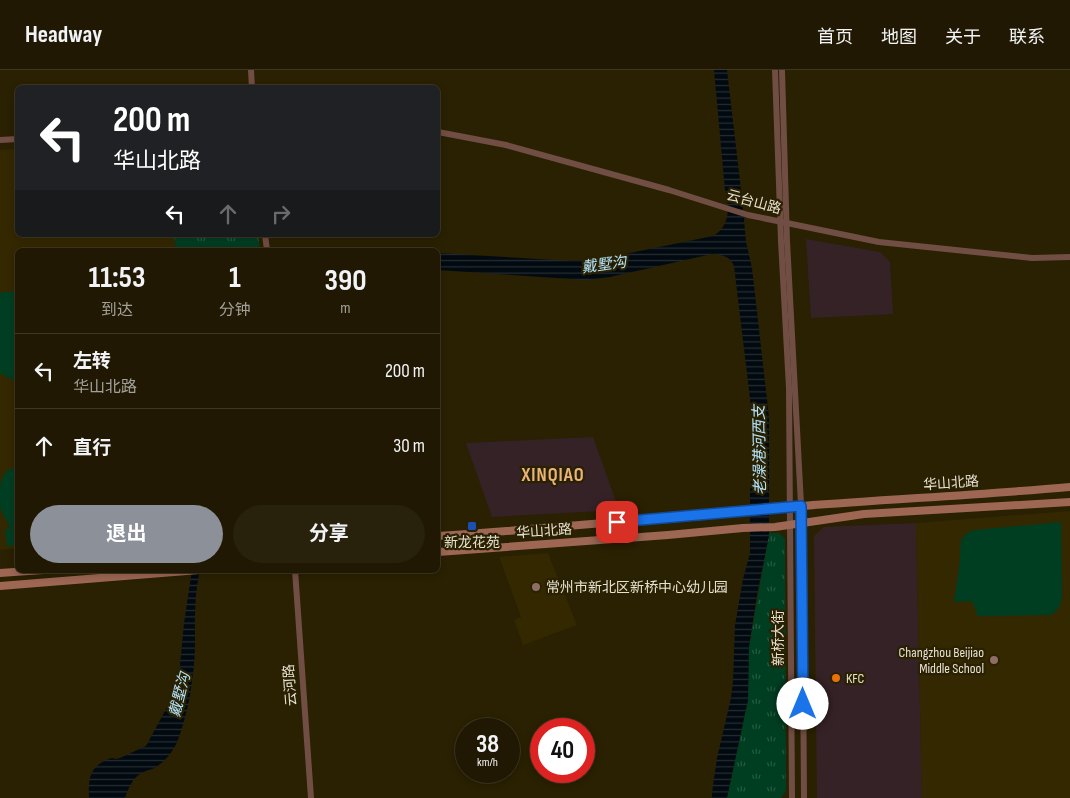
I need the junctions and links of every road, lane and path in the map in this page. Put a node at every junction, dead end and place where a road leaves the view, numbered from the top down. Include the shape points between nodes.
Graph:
1 (251, 70) edge
2 (775, 70) edge
3 (782, 70) edge
4 (252, 85) edge
5 (440, 132) edge
6 (15, 139) edge
7 (0, 140) edge
8 (783, 223) junction
9 (1070, 257) edge
10 (1070, 487) edge
11 (1070, 502) edge
12 (801, 506) junction
13 (789, 508) junction
14 (802, 523) junction
15 (790, 525) junction
16 (440, 536) edge
17 (440, 552) edge
18 (15, 572) edge
19 (0, 573) edge
20 (160, 573) edge
21 (295, 573) edge
22 (0, 586) edge
23 (310, 798) edge
24 (792, 798) edge
25 (804, 798) edge

1 - 4 street
2 - 8 street
3 - 8 street
5 - 8 street, 云台山路 via 506,145
6 - 7 street
8 - 9 street, 云台山路 via 878,242 1032,258
8 - 12 street, 新桥大街
8 - 13 street, 新桥大街 via 789,388
10 - 12 main road, 华山北路
11 - 14 main road, 华山北路 via 864,514
12 - 13 main road, 华山北路
12 - 14 street, 新桥大街
13 - 15 street, 新桥大街
13 - 16 main road, 华山北路
14 - 15 main road, 华山北路
14 - 25 street, 新桥大街
15 - 17 main road, 华山北路
15 - 24 street, 新桥大街
18 - 19 main road
20 - 22 main road
21 - 23 street, 云河路

